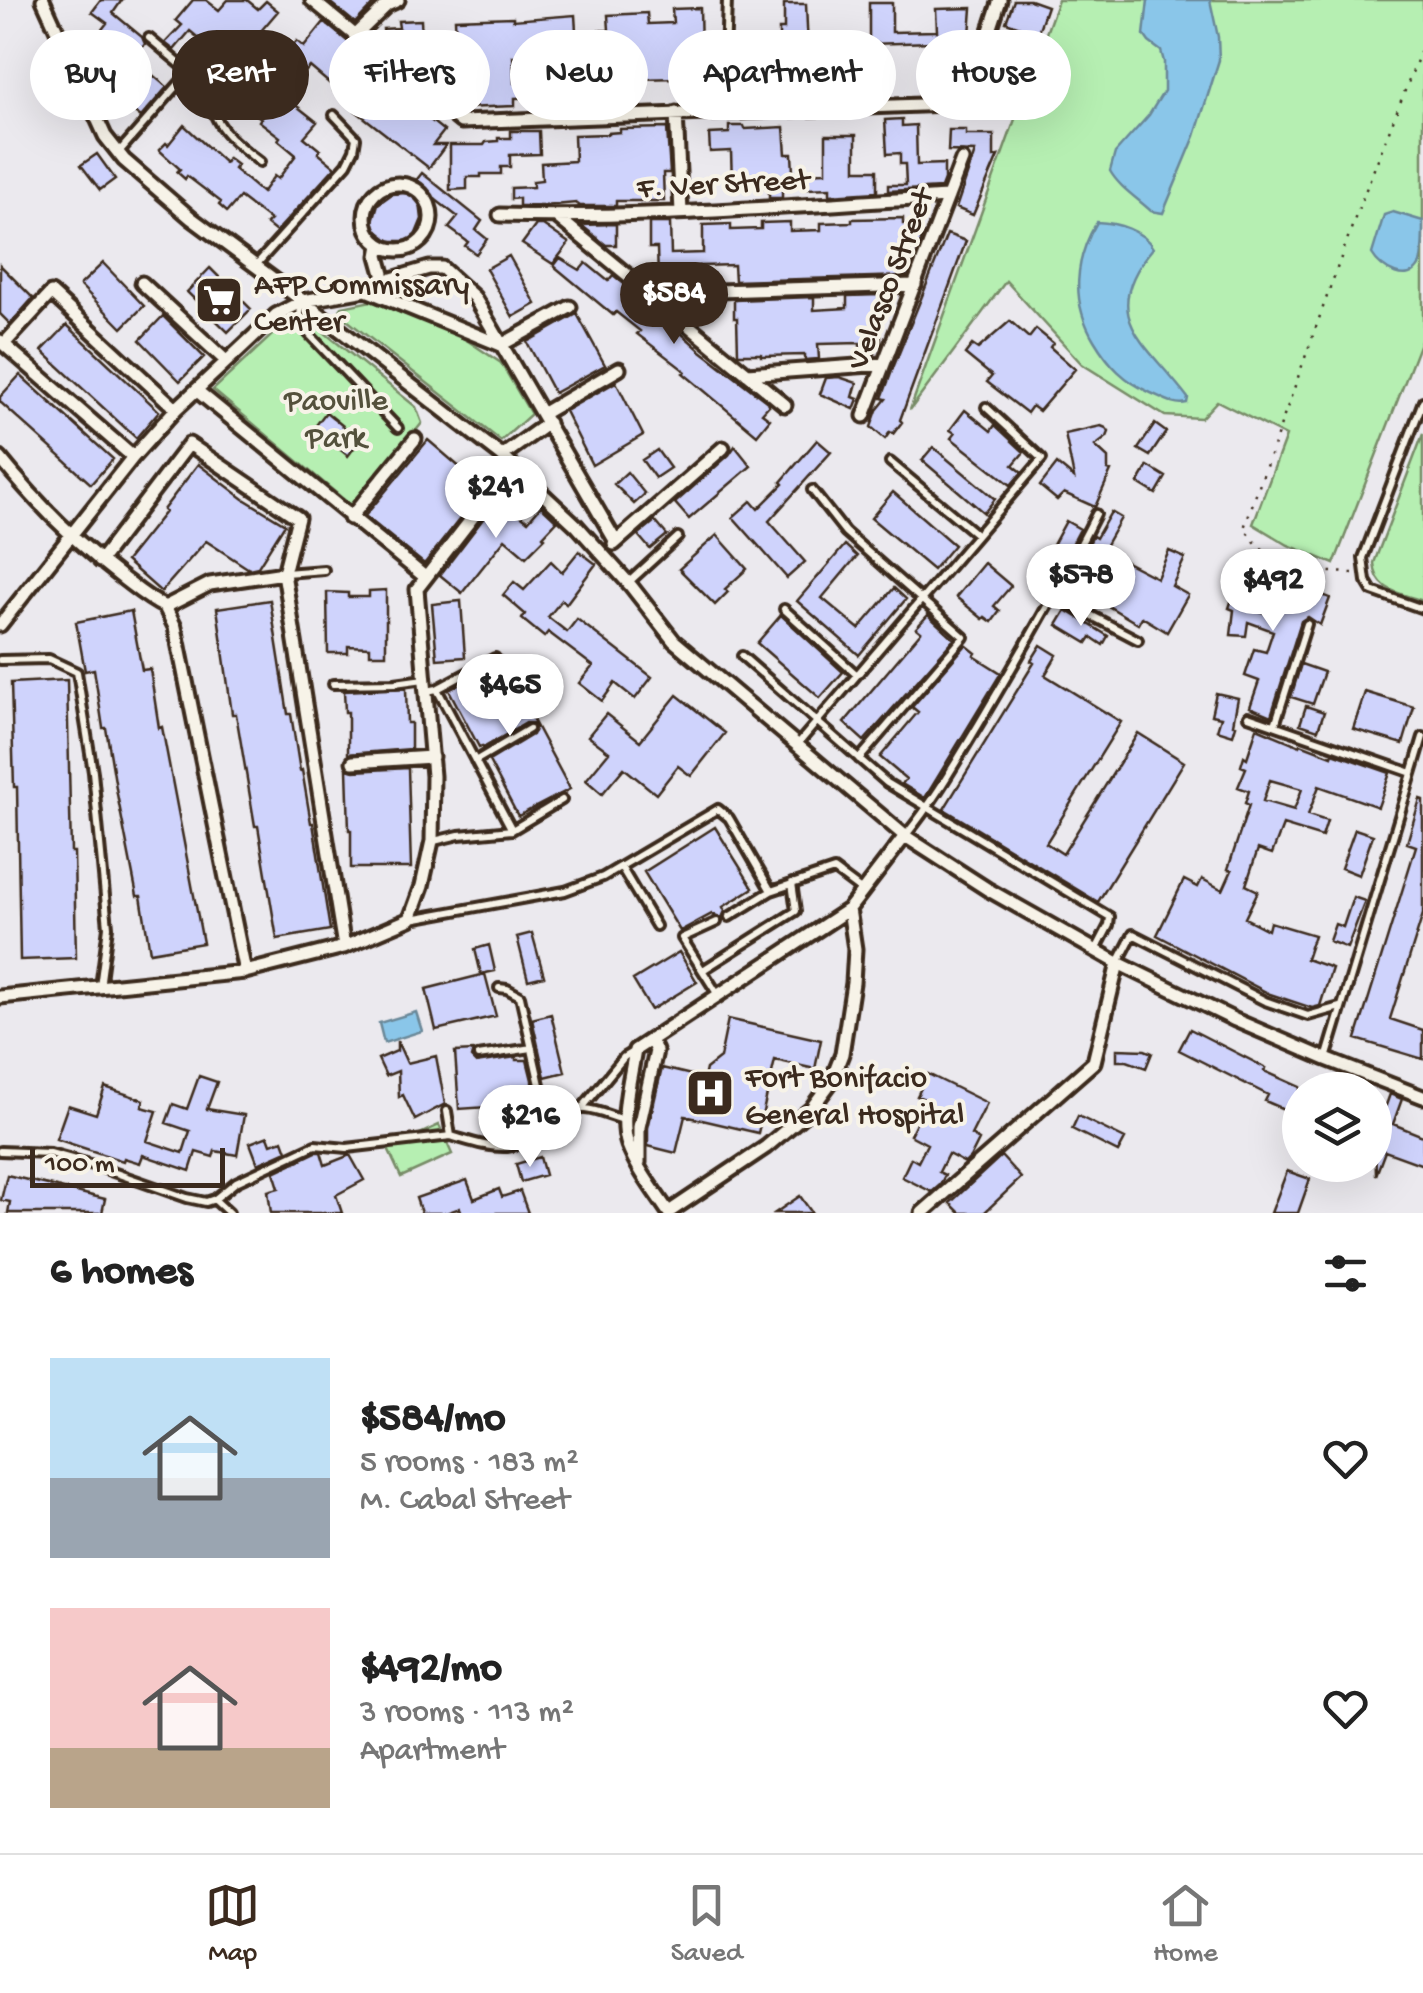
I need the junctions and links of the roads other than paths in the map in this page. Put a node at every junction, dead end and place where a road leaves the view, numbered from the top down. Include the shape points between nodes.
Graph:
1 (43, 0) edge
2 (312, 0) edge
3 (398, 0) edge
4 (727, 0) edge
5 (998, 1) edge
6 (56, 30) edge
7 (348, 30) edge
8 (361, 30) edge
9 (726, 30) edge
10 (152, 41) edge
11 (172, 57) edge
12 (172, 92) edge
13 (896, 106) edge
14 (668, 113) edge
15 (98, 120) edge
16 (216, 120) edge
17 (338, 120) edge
18 (460, 120) edge
19 (676, 120) edge
20 (118, 153) junction
21 (962, 160) dead end
22 (260, 162) dead end
23 (948, 197) junction
24 (681, 212) junction
25 (500, 214) dead end
26 (556, 216) junction
27 (380, 245) junction
28 (255, 266) junction
29 (384, 282) junction
30 (142, 283) dead end
31 (915, 284) junction
32 (366, 290) junction
33 (651, 293) junction
34 (302, 301) junction
35 (570, 307) dead end
36 (2, 342) edge
37 (502, 345) junction
38 (226, 360) junction
39 (884, 364) junction
40 (619, 370) dead end
41 (748, 374) junction
42 (196, 390) junction
43 (1423, 401) edge
44 (785, 405) dead end
45 (986, 407) dead end
46 (176, 409) junction
47 (864, 416) dead end
48 (545, 418) junction
49 (398, 428) dead end
50 (414, 438) dead end
51 (723, 448) dead end
52 (133, 456) junction
53 (502, 456) junction
54 (0, 458) edge
55 (890, 462) dead end
56 (812, 490) dead end
57 (490, 495) dead end
58 (1096, 514) dead end
59 (350, 518) junction
60 (70, 534) junction
61 (976, 534) junction
62 (678, 537) dead end
63 (616, 542) junction
64 (604, 555) junction
65 (100, 561) junction
66 (324, 570) dead end
67 (284, 573) junction
68 (425, 578) junction
69 (628, 583) junction
70 (1054, 596) junction
71 (920, 600) junction
72 (165, 606) junction
73 (784, 609) dead end
74 (1423, 609) edge
75 (1306, 624) dead end
76 (0, 625) edge
77 (1138, 640) dead end
78 (742, 656) dead end
79 (494, 658) dead end
80 (0, 660) edge
81 (858, 674) junction
82 (333, 684) dead end
83 (429, 686) junction
84 (1248, 716) dead end
85 (816, 721) junction
86 (1276, 725) junction
87 (529, 729) dead end
88 (1423, 737) edge
89 (796, 746) junction
90 (1421, 750) edge
91 (432, 757) junction
92 (859, 759) junction
93 (476, 761) junction
94 (353, 762) dead end
95 (1412, 773) junction
96 (562, 800) dead end
97 (928, 808) junction
98 (512, 830) junction
99 (905, 836) junction
100 (432, 841) junction
101 (621, 867) junction
102 (792, 882) junction
103 (770, 890) junction
104 (863, 892) junction
105 (849, 909) junction
106 (729, 917) dead end
107 (410, 919) junction
108 (717, 922) dead end
109 (656, 926) dead end
110 (344, 947) junction
111 (1096, 951) junction
112 (1118, 964) junction
113 (702, 970) junction
114 (244, 972) junction
115 (100, 987) junction
116 (500, 988) dead end
117 (719, 996) junction
118 (0, 997) edge
119 (1342, 1006) junction
120 (651, 1040) junction
121 (532, 1048) junction
122 (635, 1050) junction
123 (478, 1056) dead end
124 (1326, 1059) junction
125 (1423, 1097) edge
126 (582, 1108) junction
127 (447, 1112) dead end
128 (553, 1120) junction
129 (625, 1121) junction
130 (451, 1136) junction
131 (0, 1151) edge
132 (639, 1167) junction
133 (215, 1200) junction
134 (669, 1212) edge
135 (228, 1213) edge
136 (922, 1213) edge

1 - 6 street
2 - 7 street
3 - 8 street
4 - 9 lane
5 - 13 street via 970,91 948,104
10 - 11 lane
12 - 20 lane
14 - 18 street
15 - 20 street
16 - 22 lane
17 - 28 lane via 356,138 347,164
19 - 24 street
20 - 28 street
21 - 23 street, Velasco Street
23 - 24 street, F. Ver Street
23 - 31 street, Velasco Street
24 - 26 street, F. Ver Street
25 - 26 street, F. Ver Street
26 - 33 street
27 - 27 street via 403,250 428,232 431,208 417,188 394,184 373,195 365,218
27 - 29 street
28 - 34 street
29 - 32 street
29 - 37 street via 442,268 474,297
30 - 38 street
31 - 33 street
31 - 39 street, Velasco Street
32 - 34 street
32 - 37 street
33 - 41 street
34 - 38 street
34 - 49 lane via 300,315 310,334
34 - 53 street
35 - 37 street
36 - 46 street via 52,293
36 - 52 street
37 - 48 street
38 - 42 street
39 - 41 street
39 - 47 street, Velasco Street
40 - 48 street
41 - 44 street
42 - 46 street
42 - 59 street
43 - 74 lane via 1364,558 1372,591
45 - 61 lane via 1042,459
46 - 52 street
48 - 53 street
48 - 63 street
50 - 59 street
51 - 63 street
52 - 60 street
53 - 64 street
54 - 60 street
55 - 61 lane
56 - 71 lane via 845,532
57 - 68 street
58 - 70 lane
59 - 68 street
60 - 65 street
60 - 76 street
61 - 71 lane
62 - 69 lane
63 - 64 street
64 - 69 street
65 - 67 street via 190,444 298,518
65 - 72 street
66 - 67 lane
67 - 72 street via 210,584
67 - 110 street
68 - 83 street via 417,589
69 - 89 street via 674,640
70 - 77 lane
70 - 97 lane
71 - 81 lane
71 - 92 lane via 964,637
72 - 114 street via 175,627
73 - 81 lane
75 - 86 lane
78 - 85 lane
79 - 83 lane
80 - 115 lane via 49,659 77,672 108,927
81 - 85 lane
82 - 83 lane
83 - 91 street
83 - 93 lane
84 - 86 lane
85 - 89 lane
85 - 92 lane
86 - 95 lane
87 - 93 lane
88 - 90 lane
89 - 99 street
90 - 95 lane
91 - 94 street
91 - 100 street
92 - 97 lane
93 - 98 lane
95 - 119 lane
96 - 98 lane
97 - 99 lane
97 - 111 lane via 1110,916
98 - 100 lane
99 - 104 street
99 - 111 street
100 - 107 street
101 - 103 lane via 718,809 730,818
101 - 107 lane via 565,891
101 - 109 lane
102 - 103 lane
102 - 104 lane via 834,870
102 - 113 lane via 796,911
103 - 106 lane
104 - 105 street
105 - 117 street
105 - 134 street via 853,983 831,1082 811,1110
107 - 110 street
108 - 113 lane via 682,938
110 - 114 street
111 - 112 street
112 - 119 lane via 1134,934 1308,1016
112 - 124 street
112 - 136 street via 1094,1062
113 - 117 lane
114 - 115 street
115 - 118 street
116 - 121 lane via 520,996
117 - 120 street
119 - 124 lane
120 - 122 street
120 - 132 street via 656,1051
121 - 123 lane
121 - 128 lane
122 - 126 lane
122 - 129 street
124 - 125 street
126 - 128 lane
126 - 129 lane
127 - 130 lane
128 - 130 lane via 509,1147
129 - 132 street
130 - 133 lane via 347,1148 315,1145 236,1182
131 - 133 lane via 50,1153 187,1198
132 - 134 street
133 - 135 lane

